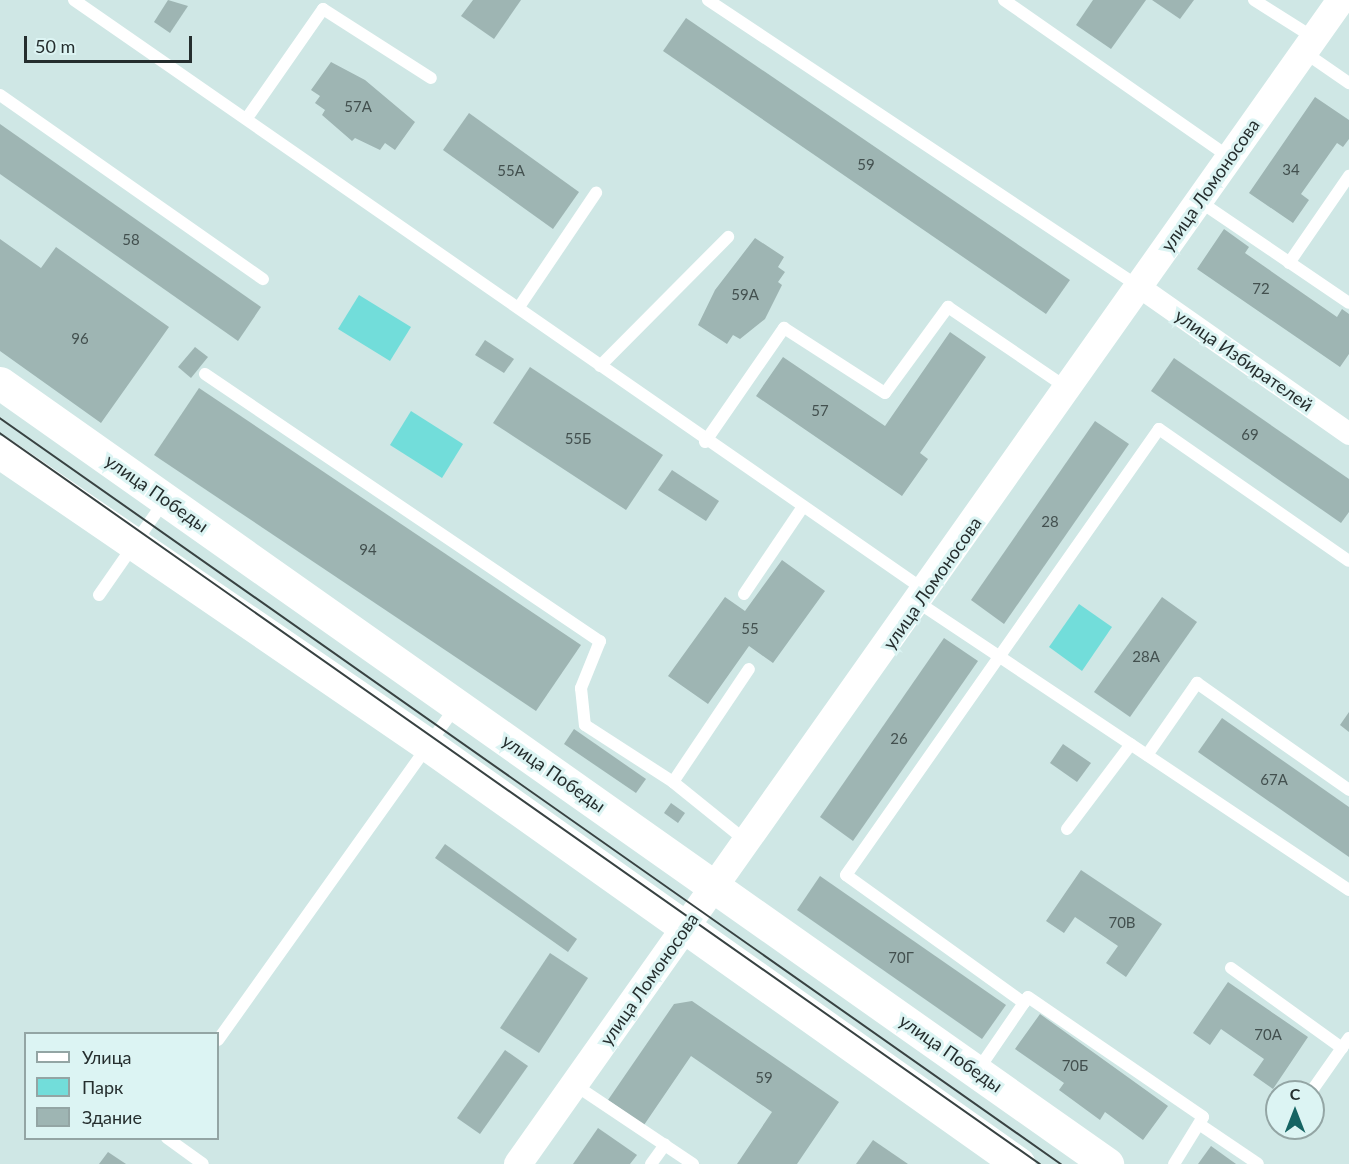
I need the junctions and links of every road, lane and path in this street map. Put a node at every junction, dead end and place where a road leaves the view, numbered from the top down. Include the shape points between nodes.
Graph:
1 (74, 0) edge
2 (708, 0) edge
3 (1004, 0) edge
4 (1254, 0) edge
5 (1341, 0) edge
6 (1309, 45) junction
7 (431, 78) dead end
8 (1349, 83) edge
9 (0, 95) edge
10 (247, 118) junction
11 (1229, 157) junction
12 (1349, 176) edge
13 (596, 193) dead end
14 (1198, 200) junction
15 (728, 237) dead end
16 (1289, 263) junction
17 (263, 279) dead end
18 (1138, 286) junction
19 (1349, 303) edge
20 (519, 307) junction
21 (600, 366) junction
22 (205, 374) dead end
23 (0, 383) edge
24 (1067, 388) junction
25 (1346, 426) edge
26 (705, 442) junction
27 (0, 452) edge
28 (166, 499) junction
29 (802, 508) junction
30 (135, 544) junction
31 (1349, 561) edge
32 (744, 594) dead end
33 (99, 595) dead end
34 (923, 597) junction
35 (1000, 657) junction
36 (749, 669) dead end
37 (458, 704) junction
38 (1131, 744) junction
39 (428, 745) junction
40 (1147, 755) junction
41 (673, 782) junction
42 (1349, 790) edge
43 (1067, 829) dead end
44 (746, 841) junction
45 (714, 886) junction
46 (1349, 890) edge
47 (684, 929) junction
48 (1231, 968) dead end
49 (1024, 1003) junction
50 (219, 1039) edge
51 (1346, 1043) edge
52 (977, 1072) junction
53 (1320, 1080) edge
54 (575, 1085) junction
55 (1199, 1124) junction
56 (170, 1140) edge
57 (665, 1145) junction
58 (203, 1164) edge
59 (518, 1164) edge
60 (651, 1164) edge
61 (693, 1164) edge
62 (1019, 1164) edge
63 (1107, 1164) edge
64 (1174, 1164) edge
65 (1258, 1164) edge

1 - 10 lane
2 - 18 lane
3 - 11 lane
4 - 6 lane
5 - 6 street, улица Ломоносова
6 - 8 lane
6 - 11 street, улица Ломоносова
7 - 10 lane via 323,9
9 - 17 lane
10 - 20 lane
11 - 14 street, улица Ломоносова
12 - 16 lane
13 - 20 lane
14 - 16 lane
14 - 18 street, улица Ломоносова
15 - 21 lane
16 - 19 lane
18 - 24 street, улица Ломоносова
18 - 25 street, улица Избирателей
20 - 21 lane
21 - 26 lane
22 - 41 lane via 600,641 581,687 585,725
23 - 28 main road, улица Победы
24 - 26 lane via 948,307 885,393 784,328
24 - 34 street, улица Ломоносова
26 - 29 lane
27 - 30 main road
28 - 30 lane
28 - 37 main road, улица Победы
29 - 32 lane
29 - 34 lane
30 - 33 lane
30 - 39 main road
31 - 35 lane via 1158,429
34 - 35 lane
34 - 44 street, улица Ломоносова
35 - 38 lane
35 - 49 lane via 846,875
36 - 41 lane
37 - 39 lane
37 - 45 main road, улица Победы
38 - 40 lane
38 - 43 lane
39 - 47 main road
39 - 50 lane
40 - 42 lane via 1197,683
40 - 46 lane
41 - 44 lane
44 - 45 street, улица Ломоносова
45 - 47 street, улица Ломоносова
45 - 52 main road, улица Победы
47 - 54 street, улица Ломоносова
47 - 62 main road
48 - 51 lane
49 - 52 lane
49 - 55 lane via 1028,997 1199,1114 1203,1117
51 - 53 lane
52 - 63 main road, улица Победы
54 - 57 lane
54 - 59 street, улица Ломоносова
55 - 64 lane
55 - 65 lane
56 - 58 lane
57 - 60 lane
57 - 61 lane

